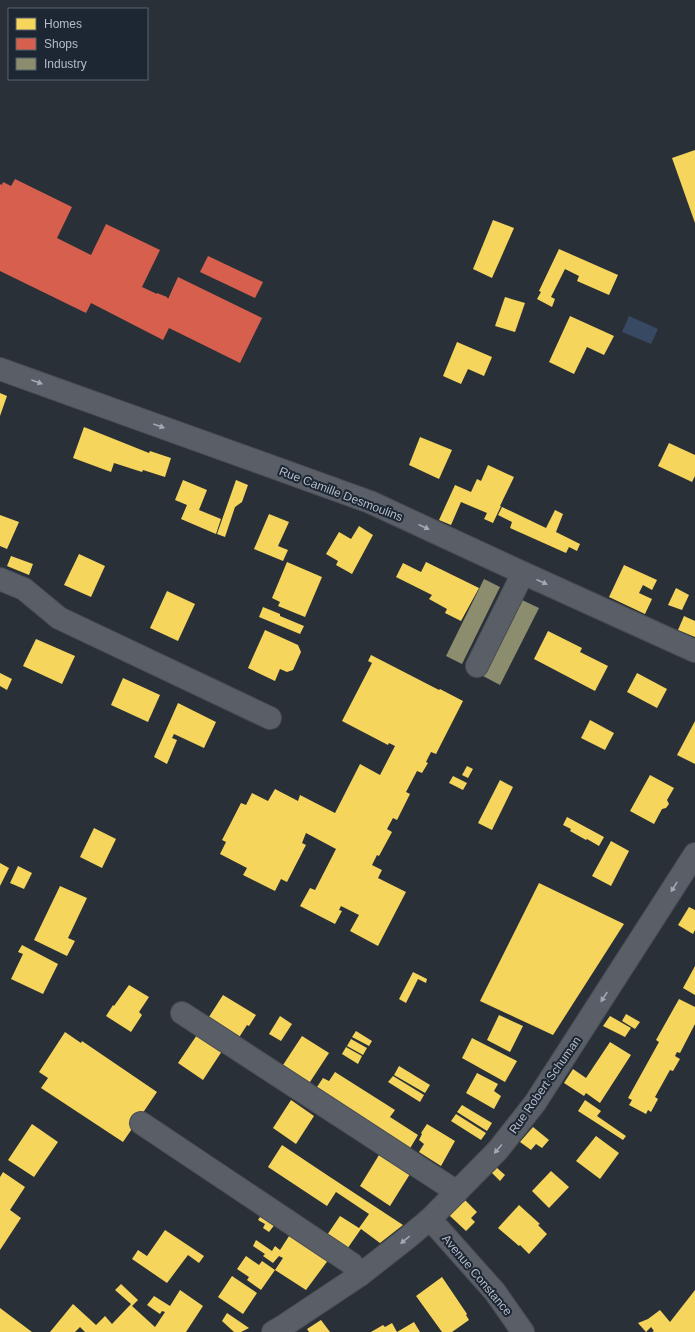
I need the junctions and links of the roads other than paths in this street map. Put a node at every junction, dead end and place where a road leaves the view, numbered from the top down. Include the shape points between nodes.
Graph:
1 (0, 369) edge
2 (523, 573) junction
3 (0, 579) edge
4 (695, 651) edge
5 (476, 666) dead end
6 (270, 718) dead end
7 (695, 854) edge
8 (182, 1013) dead end
9 (141, 1123) dead end
10 (457, 1192) junction
11 (430, 1219) junction
12 (360, 1275) junction
13 (273, 1332) edge
14 (523, 1332) edge

1 -> 2 street, Rue Camille Desmoulins via 370,502
2 -> 4 street, Rue Camille Desmoulins
2 - 5 street
3 - 6 street via 24,589 59,618
7 -> 10 street, Rue Robert Schuman via 535,1103 498,1150
8 - 10 street
9 - 12 street via 352,1264
10 - 11 street, Rue Robert Schuman
11 -> 12 street, Rue Robert Schuman
11 - 14 street, Avenue Constance via 495,1292
12 - 13 street, Rue Robert Schuman

